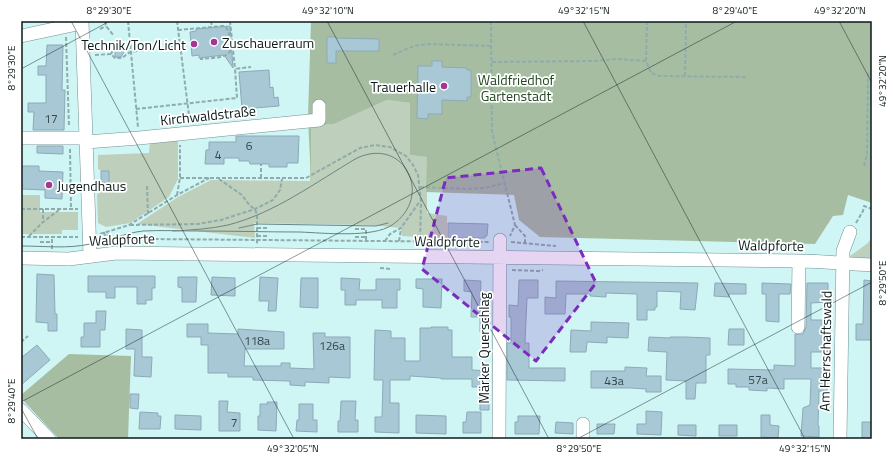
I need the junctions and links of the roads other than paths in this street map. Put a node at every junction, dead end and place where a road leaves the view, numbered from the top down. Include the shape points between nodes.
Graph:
1 (82, 22) edge
2 (21, 36) edge
3 (318, 106) dead end
4 (21, 138) edge
5 (86, 140) junction
6 (850, 232) road end
7 (504, 242) road end
8 (800, 255) junction
9 (90, 256) junction
10 (21, 258) edge
11 (500, 258) junction
12 (842, 264) junction
13 (872, 265) edge
14 (798, 327) dead end
15 (21, 410) edge
16 (583, 424) dead end
17 (49, 439) edge
18 (498, 439) edge
19 (583, 439) edge
20 (840, 439) edge

1 - 2 street
1 - 5 street
3 - 5 street, Kirchwaldstraße via 319,120 186,134
4 - 5 street, Kirchwaldstraße
5 - 9 street
6 - 12 street, Am Herrschaftswald via 843,251
7 - 11 street, Märker Querschlag
8 - 11 street, Waldpforte
8 - 12 street, Waldpforte
8 - 14 street
9 - 10 street, Waldpforte
9 - 11 street, Waldpforte via 116,247 257,255
11 - 18 street, Märker Querschlag
12 - 13 street, Waldpforte
12 - 20 street, Am Herrschaftswald
15 - 17 street
16 - 19 street

